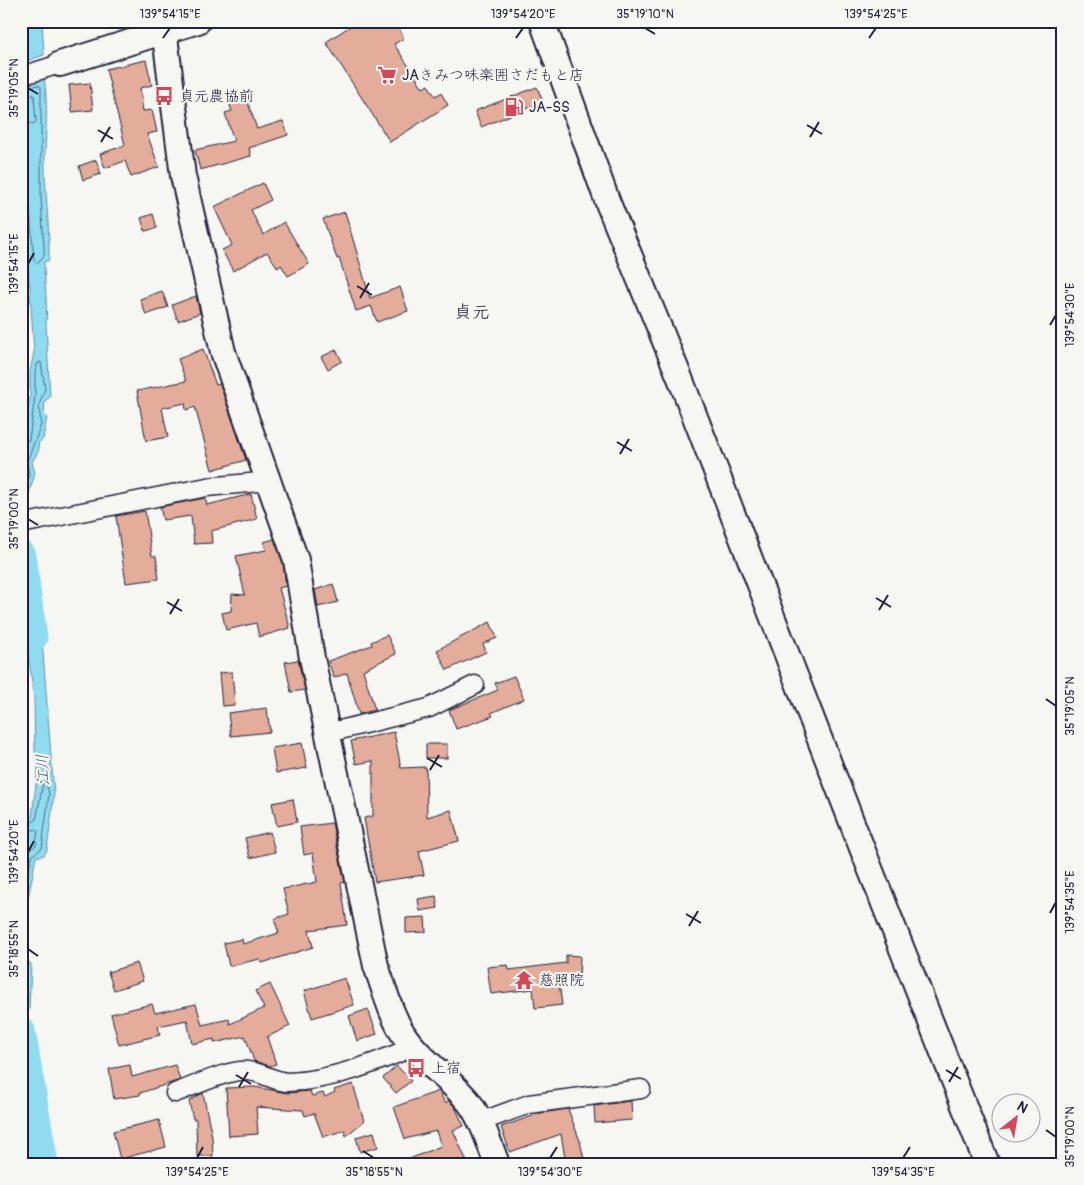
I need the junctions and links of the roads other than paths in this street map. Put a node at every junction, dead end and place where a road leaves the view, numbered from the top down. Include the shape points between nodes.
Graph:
1 (198, 21) edge
2 (542, 21) edge
3 (164, 27) edge
4 (60, 64) joint
5 (21, 76) edge
6 (269, 481) junction
7 (21, 524) edge
8 (475, 685) dead end
9 (328, 733) junction
10 (413, 1047) junction
11 (641, 1088) dead end
12 (175, 1093) dead end
13 (480, 1122) junction
14 (498, 1164) edge
15 (987, 1164) edge

1 - 3 street
2 - 15 street via 608,203 680,378
3 - 4 street
3 - 6 street via 183,176 223,352
4 - 5 street
6 - 7 street via 207,487
6 - 9 street via 296,560
8 - 9 street via 428,708
9 - 10 street via 376,966 390,1007
10 - 12 street via 326,1076 287,1082 241,1071
10 - 13 street via 468,1102
11 - 13 street via 529,1104
13 - 14 street

